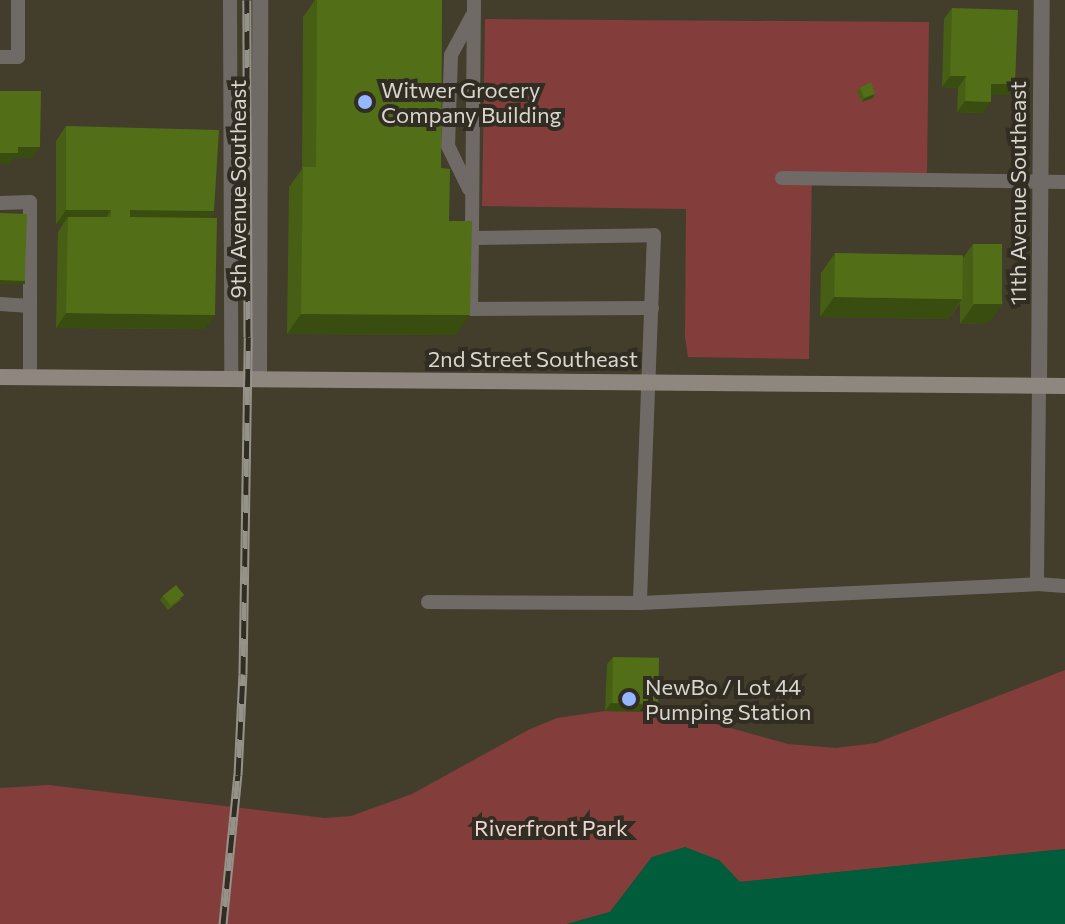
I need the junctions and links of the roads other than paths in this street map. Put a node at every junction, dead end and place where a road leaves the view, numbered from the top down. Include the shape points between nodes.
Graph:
1 (18, 0) edge
2 (230, 0) edge
3 (1042, 0) edge
4 (261, 6) edge
5 (474, 6) edge
6 (0, 57) edge
7 (782, 178) dead end
8 (1039, 182) junction
9 (1065, 182) edge
10 (472, 193) junction
11 (0, 203) edge
12 (472, 238) junction
13 (0, 304) edge
14 (30, 306) junction
15 (652, 308) junction
16 (0, 377) edge
17 (30, 377) junction
18 (231, 379) junction
19 (259, 379) junction
20 (650, 382) junction
21 (1039, 386) junction
22 (1065, 386) edge
23 (1037, 584) junction
24 (1065, 586) edge
25 (428, 602) dead end
26 (640, 603) junction

1 - 6 lane via 18,57
2 - 18 lane
3 - 8 street, 11th Avenue Southeast
4 - 19 street, 9th Avenue Southeast
5 - 10 lane
5 - 10 lane via 451,55 448,146
7 - 8 lane
8 - 9 lane
8 - 21 street, 11th Avenue Southeast
10 - 12 lane
11 - 14 lane via 30,202
12 - 15 lane via 471,309
12 - 15 lane via 654,235
13 - 14 lane
14 - 17 lane
15 - 20 lane
16 - 17 street, 2nd Street Southeast
17 - 18 street, 2nd Street Southeast
18 - 19 street, 2nd Street Southeast
19 - 20 street, 2nd Street Southeast
20 - 21 street, 2nd Street Southeast
20 - 26 lane
21 - 22 street, 2nd Street Southeast
21 - 23 lane
23 - 24 lane
23 - 26 lane
25 - 26 lane

